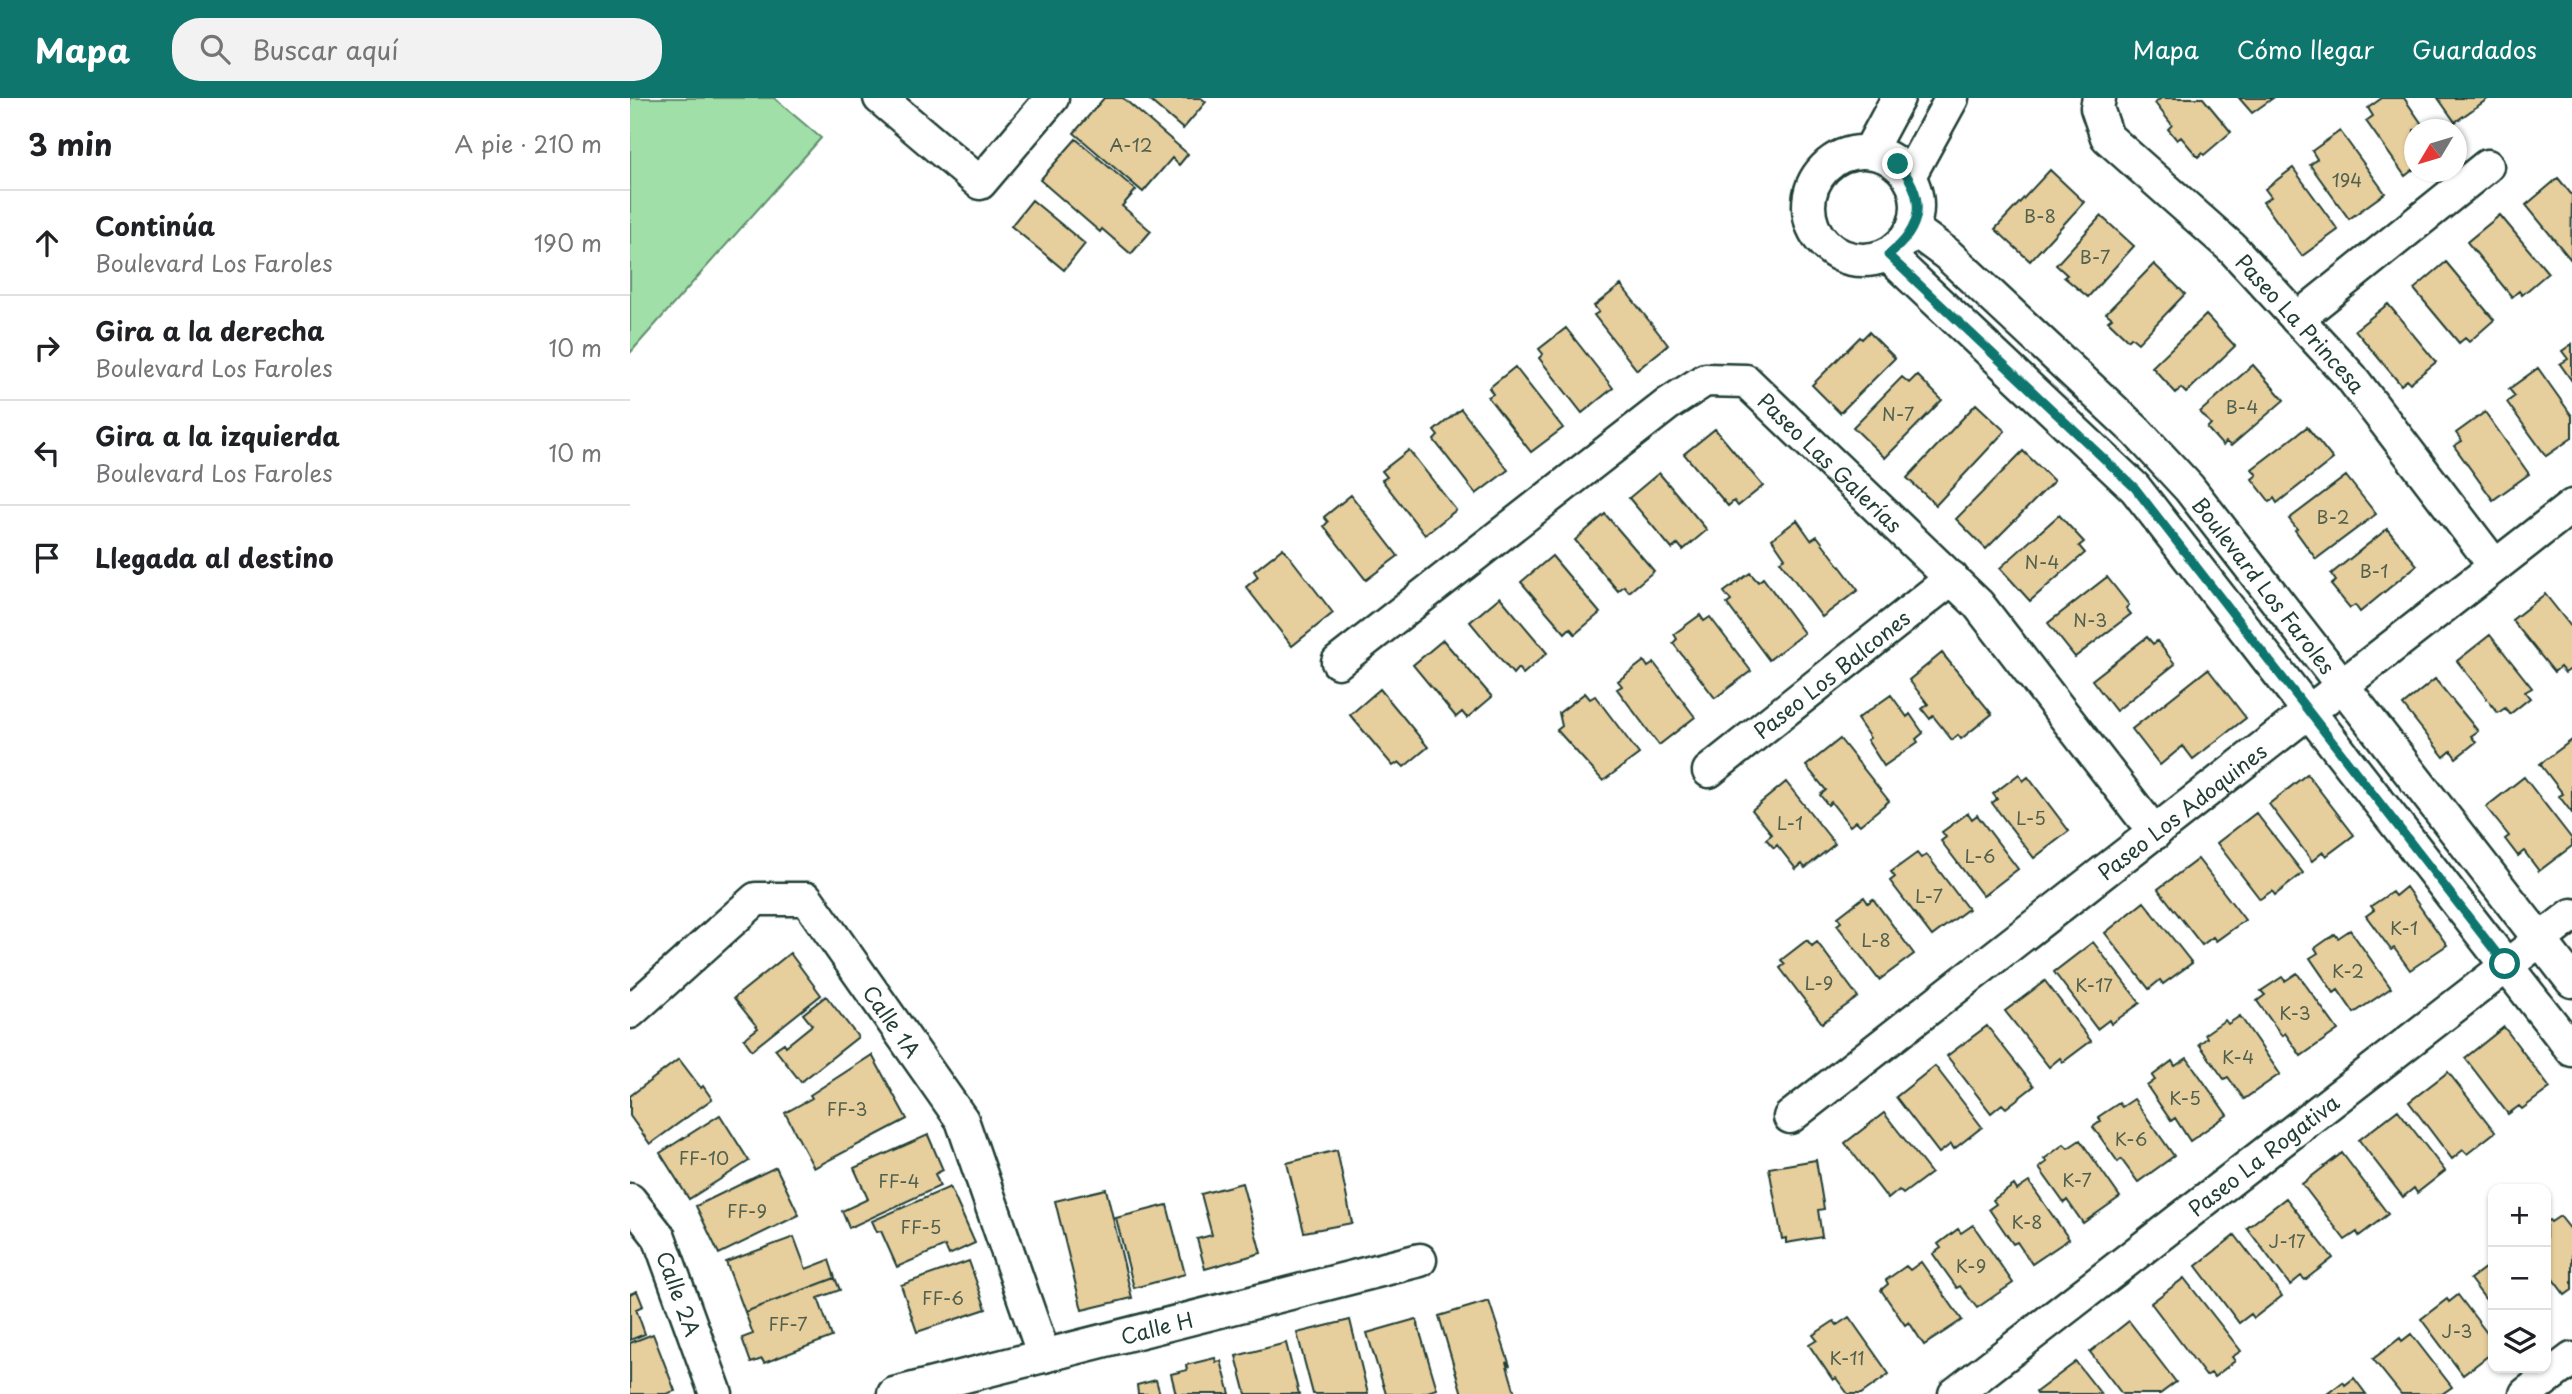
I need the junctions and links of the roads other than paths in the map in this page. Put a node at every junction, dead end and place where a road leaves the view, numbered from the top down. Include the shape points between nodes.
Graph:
1 (880, 98) edge
2 (1052, 98) edge
3 (1899, 98) edge
4 (1952, 98) edge
5 (2099, 98) edge
6 (1869, 152) junction
7 (2487, 166) dead end
8 (1909, 176) junction
9 (1913, 229) junction
10 (1888, 255) junction
11 (2297, 319) junction
12 (2572, 506) edge
13 (2495, 566) junction
14 (1952, 579) junction
15 (1338, 662) dead end
16 (2342, 685) junction
17 (2311, 712) junction
18 (1709, 771) dead end
19 (2155, 833) junction
20 (2572, 915) edge
21 (2540, 940) junction
22 (2505, 964) junction
23 (2572, 981) edge
24 (630, 1012) edge
25 (2572, 1049) edge
26 (1790, 1117) dead end
27 (630, 1200) edge
28 (1420, 1260) dead end
29 (1044, 1356) junction
30 (2571, 1361) edge
31 (716, 1394) edge
32 (894, 1394) edge
33 (1955, 1394) edge
34 (2526, 1394) edge

1 - 2 street via 980,183
3 - 6 street
4 - 8 street
5 - 11 street, Paseo La Princesa via 2097,108 2107,137 2232,248
6 - 8 street via 1885,156
6 - 10 street via 1851,153 1821,172 1812,188 1812,224 1828,246 1852,259
7 - 11 street
8 - 9 street via 1916,193
9 - 10 street
9 - 16 street, Boulevard Los Faroles via 1947,254 2145,441 2189,488
10 - 17 street, Boulevard Los Faroles via 2135,488
11 - 13 street, Paseo La Princesa via 2351,377
12 - 13 street, Paseo Los Adoquines
13 - 16 street, Paseo Los Adoquines
14 - 15 street, Paseo Las Galerías via 1746,381 1705,380 1668,404
14 - 18 street, Paseo Los Balcones
14 - 19 street, Paseo Las Galerías via 1978,604
16 - 17 street, Paseo Los Adoquines
16 - 21 street, Boulevard Los Faroles
17 - 19 street, Paseo Los Adoquines
17 - 22 street, Boulevard Los Faroles
19 - 26 street, Paseo Los Adoquines
20 - 21 street, Paseo La Rogativa
21 - 22 street, Paseo La Rogativa
21 - 23 street, Boulevard Los Faroles
22 - 25 street, Boulevard Los Faroles
22 - 33 street, Paseo La Rogativa
24 - 29 street, Calle 1A via 756,899 807,898 962,1120
27 - 31 street, Calle 2A via 659,1237
28 - 29 street, Calle H
29 - 32 street, Calle H
30 - 34 street

